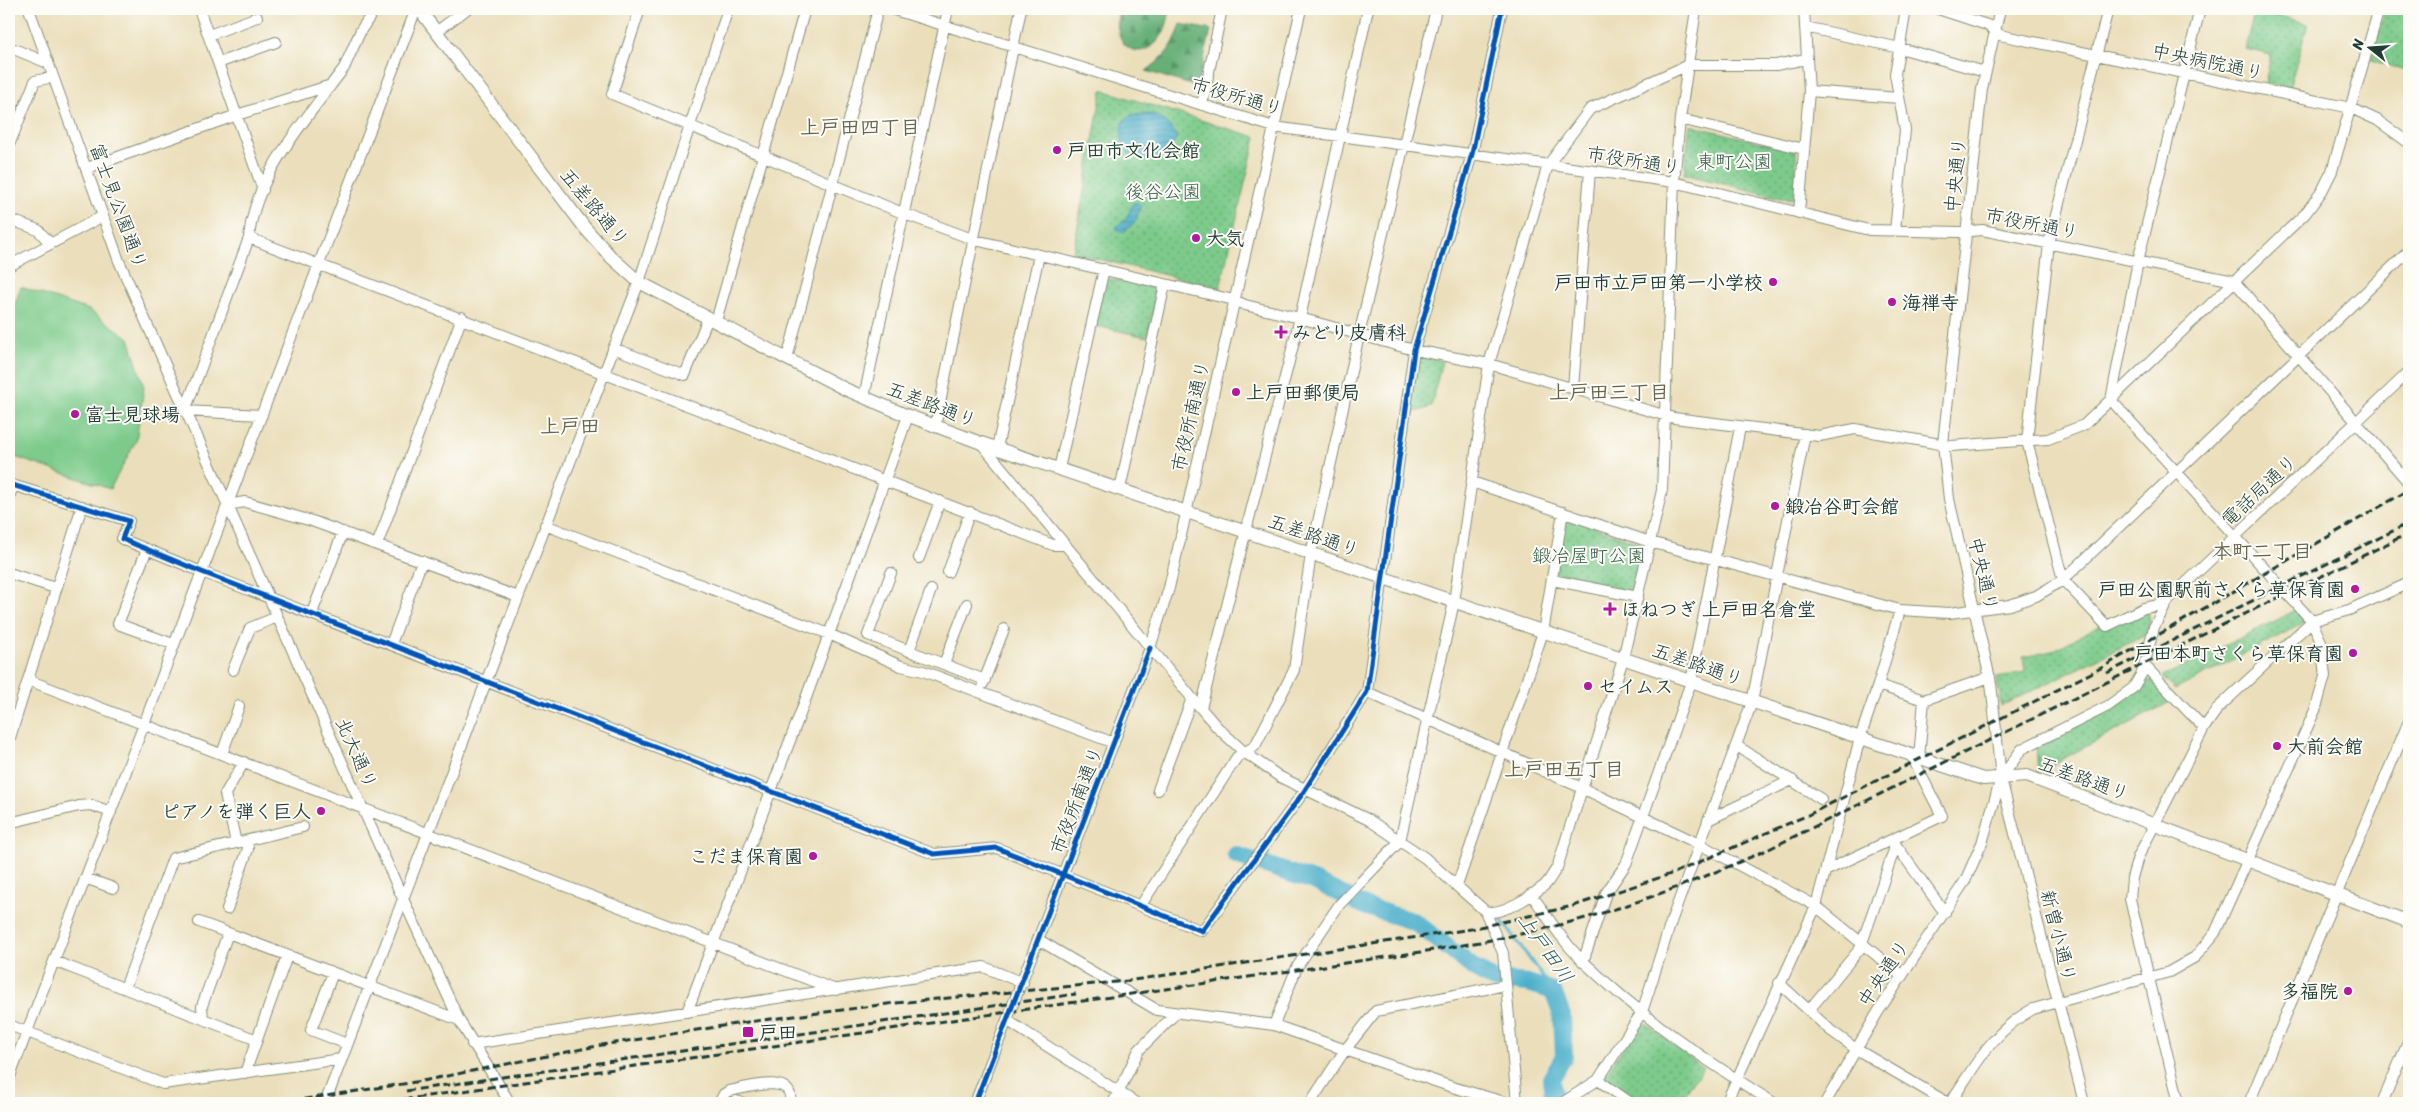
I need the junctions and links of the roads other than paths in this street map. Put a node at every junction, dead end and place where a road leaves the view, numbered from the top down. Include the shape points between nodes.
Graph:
1 (29, 9) edge
2 (199, 9) edge
3 (375, 9) edge
4 (418, 9) edge
5 (467, 9) edge
6 (640, 9) edge
7 (728, 9) edge
8 (805, 9) edge
9 (878, 9) edge
10 (891, 9) edge
11 (948, 9) edge
12 (1021, 9) edge
13 (1222, 9) edge
14 (1301, 9) edge
15 (1368, 9) edge
16 (1436, 9) edge
17 (1502, 9) edge
18 (1696, 9) edge
19 (1804, 9) edge
20 (1906, 9) edge
21 (1938, 9) edge
22 (2000, 9) edge
23 (2108, 9) edge
24 (2200, 9) edge
25 (2379, 9) edge
26 (257, 17) dead end
27 (945, 25) junction
28 (1805, 27) junction
29 (1994, 30) junction
30 (436, 32) junction
31 (208, 35) junction
32 (276, 42) dead end
33 (9, 47) edge
34 (1013, 47) junction
35 (1900, 48) junction
36 (2096, 56) junction
37 (1806, 58) junction
38 (48, 63) junction
39 (218, 63) junction
40 (1688, 65) junction
41 (1985, 72) junction
42 (2184, 74) junction
43 (53, 77) junction
44 (330, 85) junction
45 (1809, 91) junction
46 (1899, 98) junction
47 (1202, 105) junction
48 (2350, 108) junction
49 (237, 115) junction
50 (1680, 119) junction
51 (690, 126) junction
52 (1274, 127) junction
53 (1340, 136) junction
54 (2409, 143) edge
55 (9, 145) edge
56 (1405, 145) junction
57 (1804, 149) junction
58 (1472, 154) junction
59 (764, 157) junction
60 (1548, 164) junction
61 (87, 168) junction
62 (1590, 171) junction
63 (1674, 182) junction
64 (833, 185) junction
65 (263, 190) junction
66 (1799, 213) junction
67 (904, 214) junction
68 (103, 216) junction
69 (9, 219) edge
70 (1895, 231) junction
71 (1966, 231) junction
72 (249, 238) junction
73 (975, 240) junction
74 (50, 243) junction
75 (2049, 243) junction
76 (2409, 251) edge
77 (1039, 255) junction
78 (2138, 261) junction
79 (320, 265) junction
80 (9, 266) edge
81 (1104, 269) junction
82 (2234, 281) junction
83 (640, 282) junction
84 (1165, 284) junction
85 (1234, 300) junction
86 (462, 318) junction
87 (1300, 318) junction
88 (712, 320) junction
89 (1359, 335) junction
90 (613, 348) junction
91 (1414, 350) junction
92 (2299, 357) junction
93 (787, 359) junction
94 (1489, 364) junction
95 (2409, 372) edge
96 (604, 373) junction
97 (1573, 388) junction
98 (864, 398) junction
99 (2111, 400) junction
100 (185, 411) junction
101 (262, 416) junction
102 (908, 416) junction
103 (1666, 417) junction
104 (2356, 422) junction
105 (935, 427) junction
106 (1740, 427) junction
107 (1805, 434) junction
108 (2026, 441) junction
109 (981, 443) junction
110 (1944, 444) junction
111 (997, 448) junction
112 (1058, 469) junction
113 (2178, 472) junction
114 (2408, 479) edge
115 (885, 480) junction
116 (1472, 482) junction
117 (11, 484) edge
118 (1120, 489) junction
119 (9, 498) edge
120 (940, 501) junction
121 (227, 505) junction
122 (82, 506) junction
123 (970, 512) junction
124 (1186, 512) junction
125 (1563, 512) junction
126 (545, 525) junction
127 (343, 532) junction
128 (1246, 532) junction
129 (2235, 536) junction
130 (1650, 542) junction
131 (377, 545) junction
132 (1065, 545) junction
133 (147, 549) junction
134 (1311, 554) junction
135 (919, 558) dead end
136 (1715, 559) junction
137 (422, 561) junction
138 (202, 572) junction
139 (948, 572) dead end
140 (9, 573) edge
141 (891, 573) dead end
142 (1778, 577) junction
143 (1382, 578) junction
144 (1552, 580) junction
145 (2063, 580) junction
146 (2409, 583) edge
147 (55, 588) junction
148 (931, 590) dead end
149 (268, 596) junction
150 (518, 597) junction
151 (1638, 597) junction
152 (1454, 602) junction
153 (967, 604) dead end
154 (2165, 604) junction
155 (1900, 610) junction
156 (1974, 610) junction
157 (312, 613) junction
158 (277, 617) junction
159 (2312, 621) junction
160 (1004, 629) dead end
161 (1543, 632) junction
162 (829, 634) junction
163 (174, 644) junction
164 (391, 644) junction
165 (1150, 648) junction
166 (909, 650) junction
167 (1623, 659) junction
168 (944, 664) junction
169 (2145, 666) junction
170 (233, 670) dead end
171 (1990, 677) junction
172 (28, 680) junction
173 (985, 680) junction
174 (486, 681) junction
175 (1691, 682) junction
176 (1878, 685) junction
177 (980, 692) junction
178 (1367, 692) junction
179 (1192, 698) junction
180 (1924, 700) junction
181 (1752, 702) junction
182 (239, 706) dead end
183 (1201, 708) junction
184 (1428, 720) junction
185 (2409, 721) edge
186 (144, 724) junction
187 (2204, 728) junction
188 (1860, 738) junction
189 (9, 741) edge
190 (1114, 743) junction
191 (1737, 746) junction
192 (1244, 752) junction
193 (1502, 753) junction
194 (222, 754) junction
195 (1915, 756) junction
196 (244, 762) junction
197 (2001, 778) junction
198 (1792, 780) junction
199 (1582, 788) junction
200 (771, 790) junction
201 (1158, 790) dead end
202 (1304, 790) junction
203 (1821, 799) dead end
204 (362, 807) junction
205 (111, 812) junction
206 (1641, 817) junction
207 (1708, 820) junction
208 (9, 822) edge
209 (2154, 824) junction
210 (302, 828) dead end
211 (429, 832) junction
212 (247, 840) junction
213 (1400, 841) junction
214 (1893, 841) junction
215 (236, 843) junction
216 (1699, 844) junction
217 (2248, 860) junction
218 (1825, 871) junction
219 (1064, 874) junction
220 (85, 878) junction
221 (1457, 886) junction
222 (113, 888) dead end
223 (1531, 894) junction
224 (2338, 894) junction
225 (403, 899) junction
226 (1141, 905) junction
227 (1816, 906) junction
228 (227, 909) dead end
229 (1487, 912) junction
230 (1945, 913) junction
231 (199, 922) dead end
232 (2409, 922) edge
233 (228, 933) junction
234 (1039, 940) junction
235 (713, 941) junction
236 (1862, 944) junction
237 (287, 956) junction
238 (54, 960) junction
239 (1583, 962) junction
240 (333, 973) junction
241 (1902, 976) junction
242 (2148, 978) junction
243 (1505, 981) junction
244 (1023, 983) junction
245 (1779, 983) junction
246 (369, 986) junction
247 (125, 988) junction
248 (836, 990) junction
249 (2058, 1003) junction
250 (1809, 1010) junction
251 (687, 1012) junction
252 (1642, 1012) junction
253 (1176, 1013) junction
254 (203, 1019) junction
255 (459, 1020) junction
256 (1008, 1022) junction
257 (9, 1025) edge
258 (1274, 1025) junction
259 (27, 1032) junction
260 (257, 1040) junction
261 (2409, 1040) edge
262 (347, 1044) junction
263 (472, 1044) junction
264 (1856, 1049) junction
265 (1346, 1050) junction
266 (341, 1059) junction
267 (245, 1072) junction
268 (9, 1079) edge
269 (1598, 1080) junction
270 (1736, 1080) junction
271 (1117, 1091) junction
272 (325, 1103) edge
273 (510, 1103) edge
274 (719, 1103) edge
275 (731, 1103) edge
276 (743, 1103) edge
277 (790, 1103) edge
278 (975, 1103) edge
279 (1113, 1103) edge
280 (1136, 1103) edge
281 (1310, 1103) edge
282 (1508, 1103) edge
283 (1517, 1103) edge
284 (1562, 1103) edge
285 (1631, 1103) edge
286 (1726, 1103) edge
287 (1774, 1103) edge
288 (1826, 1103) edge
289 (1949, 1103) edge
290 (2084, 1103) edge
291 (2179, 1103) edge
292 (2249, 1103) edge
293 (2382, 1103) edge

1 - 38 street, 富士見公園通り
2 - 31 street
3 - 44 street via 361,30 344,68
4 - 30 main road, 五差路通り
4 - 79 street
5 - 30 street
6 - 51 street via 612,94
7 - 51 street
8 - 59 street
9 - 64 street
10 - 27 street, 市役所通り
11 - 27 street
12 - 34 street
13 - 47 street
14 - 52 street, 市役所南通り
15 - 53 street
16 - 56 street
17 - 58 street
18 - 40 street
19 - 28 street
20 - 35 street
21 - 29 street, 中央病院通り
22 - 29 street, 中央通り
23 - 36 street
24 - 42 street
25 - 48 street
26 - 31 street
27 - 34 street, 市役所通り
27 - 67 street
28 - 35 street
28 - 37 street
29 - 36 street, 中央病院通り via 2000,36
29 - 41 street, 中央通り
30 - 83 main road, 五差路通り via 585,228
31 - 39 street
32 - 39 street
33 - 38 street
34 - 47 street, 市役所通り
34 - 73 street
35 - 41 street
35 - 46 street via 1895,74
36 - 42 street, 中央病院通り
36 - 75 street
37 - 40 street via 1776,64
37 - 45 street
38 - 43 street, 富士見公園通り
39 - 49 street
40 - 50 street
40 - 60 street via 1590,108
41 - 71 street, 中央通り
42 - 48 street, 中央病院通り
42 - 78 street
43 - 55 street via 35,81
43 - 61 street, 富士見公園通り
44 - 49 street
44 - 65 street via 276,160
45 - 46 street
45 - 57 street
46 - 70 street via 1905,130
47 - 52 street, 市役所通り
48 - 54 street, 中央病院通り via 2377,120
48 - 82 street via 2332,171 2322,191 2305,214
49 - 61 street
49 - 65 street
50 - 57 street
50 - 63 street
51 - 59 street
51 - 83 street
52 - 53 street, 市役所通り
52 - 85 street, 市役所南通り
53 - 56 street, 市役所通り
53 - 87 street
56 - 58 street, 市役所通り
56 - 89 street
57 - 66 street
58 - 60 street, 市役所通り
58 - 91 street
59 - 64 street
59 - 88 street
60 - 62 street, 市役所通り
60 - 94 street
61 - 68 street, 富士見公園通り
62 - 63 street, 市役所通り
62 - 97 street
63 - 66 street, 市役所通り
63 - 103 street
64 - 67 street
64 - 93 street
65 - 72 street via 251,216
66 - 70 street, 市役所通り via 1869,230
67 - 73 street
67 - 98 street
68 - 74 street
68 - 100 street, 富士見公園通り via 119,262
69 - 74 street via 38,230
70 - 71 street, 市役所通り
71 - 75 street, 市役所通り via 1982,230
71 - 110 street, 中央通り
72 - 79 street
72 - 100 street
73 - 77 street
73 - 105 street
74 - 80 street
75 - 78 street, 市役所通り
75 - 108 street
76 - 92 street
77 - 81 street
77 - 111 street
78 - 82 street, 市役所通り
78 - 99 street
79 - 86 street
79 - 101 street
81 - 84 street
81 - 112 street
82 - 92 street
82 - 99 street
83 - 88 main road, 五差路通り
83 - 90 street
84 - 85 street
84 - 118 street
85 - 87 street
85 - 124 street, 市役所南通り
86 - 96 street
86 - 131 street
87 - 89 street
87 - 128 street
88 - 90 street via 685,375
88 - 93 main road, 五差路通り
89 - 91 street
89 - 134 street
90 - 96 street
91 - 94 street
91 - 143 street
92 - 104 street
92 - 113 street
93 - 98 main road, 五差路通り
94 - 97 street
94 - 116 street
95 - 104 street, 電話局通り
96 - 115 street
96 - 126 street
97 - 103 street
98 - 102 main road, 五差路通り
99 - 108 street via 2084,425 2071,432
99 - 113 street
100 - 101 street
100 - 121 street, 北大通り
101 - 121 street
102 - 105 main road, 五差路通り
102 - 115 street
103 - 106 street
103 - 130 street via 1662,490
104 - 114 street
104 - 129 street, 電話局通り
105 - 109 main road, 五差路通り
106 - 107 street
106 - 136 street
107 - 110 street via 1819,436 1855,428
107 - 142 street
108 - 110 street
108 - 145 street
109 - 111 main road, 五差路通り
109 - 132 street
110 - 156 street, 中央通り via 1949,499
111 - 112 main road, 五差路通り
112 - 118 main road, 五差路通り
113 - 129 street
113 - 145 street
115 - 120 street
115 - 162 street
116 - 125 street
116 - 152 street
117 - 119 street
117 - 122 street
118 - 124 main road, 五差路通り
120 - 123 street
120 - 135 street
121 - 127 street via 245,502
121 - 138 street
121 - 149 street, 北大通り
122 - 133 street via 129,521 122,539
122 - 147 street
123 - 132 street via 1053,545
123 - 139 street
124 - 128 main road, 五差路通り
124 - 165 street, 市役所南通り
125 - 130 street
125 - 144 street
126 - 150 street
126 - 162 street
127 - 131 street
127 - 157 street
128 - 134 main road, 五差路通り
128 - 183 street
129 - 154 street, 電話局通り
129 - 159 street
130 - 136 street
130 - 151 street
131 - 137 street
132 - 165 street
133 - 138 street
133 - 163 street via 118,624
134 - 143 main road, 五差路通り
134 - 192 street via 1294,670 1255,746
136 - 142 street
136 - 175 street
137 - 150 street
137 - 164 street
138 - 149 street
138 - 163 street
140 - 147 street
141 - 166 street via 868,635
142 - 155 street
142 - 181 street
143 - 152 main road, 五差路通り
143 - 178 street
144 - 151 street
144 - 161 street
145 - 154 street via 2107,626 2144,608
145 - 156 street via 2036,596
146 - 159 street via 2367,603
147 - 172 street
148 - 166 street
149 - 157 street
149 - 158 street, 北大通り
150 - 174 street
151 - 167 street
152 - 161 main road, 五差路通り
152 - 184 street
153 - 168 street
154 - 169 street, 電話局通り via 2154,626
155 - 156 street via 1949,613
155 - 176 street
156 - 171 street, 中央通り
157 - 164 street
158 - 170 street via 250,628
158 - 204 street, 北大通り
159 - 187 street via 2218,708
159 - 217 street via 2321,642 2323,684 2316,708
160 - 173 street
161 - 167 main road, 五差路通り
161 - 193 street
162 - 177 street via 901,666
162 - 200 street
163 - 186 street
164 - 174 street
165 - 179 street
165 - 190 street, 市役所南通り
166 - 168 street
167 - 175 main road, 五差路通り
167 - 199 street
168 - 173 street
169 - 187 street
169 - 197 street, 電話局通り via 2139,680 2125,695 2022,749
171 - 180 street
171 - 197 street, 中央通り
172 - 186 street
172 - 189 street
173 - 177 street
174 - 200 street
174 - 211 street
175 - 181 main road, 五差路通り
175 - 206 street
176 - 180 street
176 - 188 street
177 - 190 street
178 - 184 street
178 - 202 street
179 - 183 street
179 - 201 street
180 - 195 street
181 - 188 main road, 五差路通り
181 - 191 street
182 - 194 street
183 - 192 street
184 - 193 street
184 - 213 street
185 - 224 street
186 - 194 street
186 - 205 street
187 - 209 street
188 - 195 main road, 五差路通り
188 - 218 street
190 - 219 street, 市役所南通り
191 - 198 street
191 - 207 street
192 - 202 street
192 - 226 street via 1237,757
193 - 199 street
193 - 221 street
194 - 196 street
195 - 197 main road, 五差路通り via 1983,779
195 - 214 street via 1942,816
196 - 204 street
196 - 215 street via 225,794
197 - 209 main road, 五差路通り via 2028,776
197 - 230 street, 中央通り via 1978,853
197 - 249 street, 新曽小通り
198 - 203 street
198 - 207 street
199 - 206 street
199 - 223 street via 1557,868 1546,884
200 - 219 street via 934,854 997,848
200 - 235 street
202 - 213 street via 1368,820
202 - 226 street via 1202,931
204 - 211 street
204 - 225 street, 北大通り
205 - 208 street via 91,805 79,806
205 - 220 street
206 - 216 street
206 - 239 street via 1626,864 1606,893
207 - 216 street
209 - 217 main road, 五差路通り
209 - 242 street via 2138,857 2130,899
210 - 212 street
211 - 225 street
211 - 235 street
212 - 215 street
212 - 228 street via 248,849
213 - 221 street
213 - 258 street via 1339,905 1297,967
214 - 218 street
214 - 230 street
214 - 236 street via 1894,850
215 - 247 street via 173,858
216 - 227 street
216 - 252 street
217 - 224 main road, 五差路通り
217 - 242 street via 2215,933 2195,957 2169,972
218 - 227 street
219 - 226 street
219 - 234 street, 市役所南通り
220 - 222 street
220 - 238 street
221 - 229 street
223 - 229 street via 1501,912
223 - 239 street
224 - 232 main road, 五差路通り
224 - 292 street
225 - 246 street
225 - 255 street, 北大通り
227 - 236 street
227 - 245 street
229 - 243 street via 1503,953
230 - 241 street, 中央通り
231 - 233 street
233 - 237 street
233 - 254 street via 202,1006
234 - 244 street, 市役所南通り
234 - 253 street via 1157,1010
235 - 248 street
235 - 251 street
236 - 241 street
236 - 250 street
237 - 240 street
237 - 260 street
238 - 247 street
238 - 259 street
239 - 252 street
240 - 246 street
240 - 262 street via 311,1030
241 - 264 street, 中央通り
242 - 249 street
242 - 291 street
243 - 265 street via 1376,1011
243 - 283 street
244 - 248 street via 984,967
244 - 256 street, 市役所南通り
245 - 250 street
245 - 270 street
246 - 255 street
246 - 262 street
247 - 254 street
248 - 251 street
249 - 289 street via 2033,1009 2015,1019 1996,1036
249 - 290 street, 新曽小通り
250 - 264 street
251 - 263 street
252 - 269 street
252 - 270 street
253 - 258 street
253 - 271 street via 1139,1050
254 - 260 street
255 - 263 street, 北大通り
256 - 271 street
256 - 278 street, 市役所南通り
257 - 259 street
258 - 265 street
259 - 267 street via 163,1084
259 - 268 street
260 - 267 street
261 - 293 street
262 - 266 street
263 - 273 street, 北大通り
264 - 288 street, 中央通り
264 - 289 street
265 - 281 street
265 - 282 street
266 - 267 street
266 - 272 street
269 - 284 street
269 - 285 street
270 - 286 street
270 - 287 street
271 - 279 street
271 - 280 street
274 - 277 street via 726,1092 773,1084 787,1089
275 - 276 street

